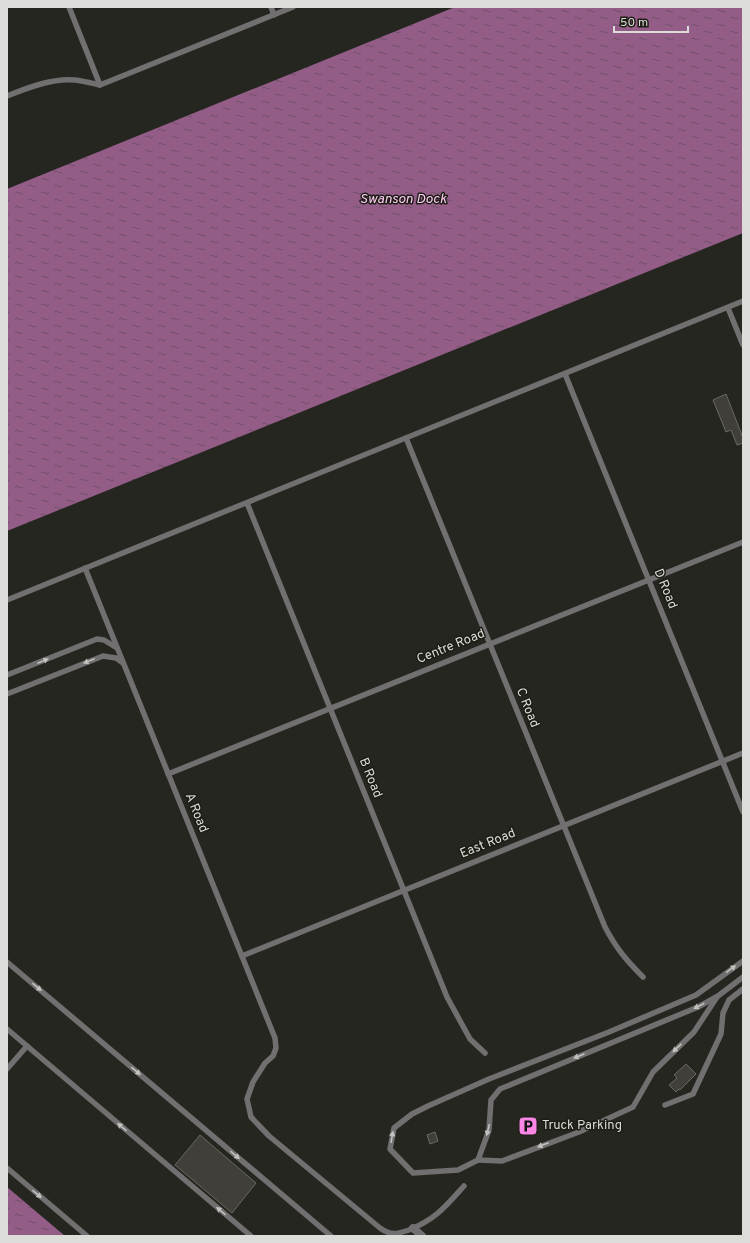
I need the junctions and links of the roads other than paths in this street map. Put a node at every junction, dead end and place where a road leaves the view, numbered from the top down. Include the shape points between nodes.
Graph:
1 (69, 7) edge
2 (271, 7) edge
3 (293, 7) edge
4 (274, 15) junction
5 (100, 85) junction
6 (7, 96) edge
7 (743, 301) edge
8 (728, 308) junction
9 (743, 345) edge
10 (565, 374) junction
11 (406, 438) junction
12 (247, 503) junction
13 (743, 542) edge
14 (85, 568) junction
15 (649, 579) junction
16 (7, 600) edge
17 (489, 644) junction
18 (118, 648) junction
19 (124, 664) junction
20 (7, 675) edge
21 (7, 694) edge
22 (330, 708) junction
23 (743, 753) edge
24 (723, 761) junction
25 (168, 774) junction
26 (743, 812) edge
27 (563, 826) junction
28 (404, 890) junction
29 (242, 956) junction
30 (743, 960) edge
31 (7, 962) edge
32 (643, 977) dead end
33 (743, 977) edge
34 (743, 989) edge
35 (718, 996) junction
36 (7, 1029) edge
37 (27, 1046) junction
38 (485, 1052) dead end
39 (7, 1069) edge
40 (665, 1106) dead end
41 (478, 1160) junction
42 (7, 1168) edge
43 (464, 1186) dead end
44 (414, 1232) edge
45 (87, 1236) edge
46 (251, 1236) edge
47 (331, 1236) edge
48 (422, 1236) edge

1 - 5 lane
2 - 4 lane
3 - 4 lane
4 - 5 lane
5 - 6 lane via 73,80 53,81
7 - 8 lane
8 - 9 lane
8 - 10 lane
10 - 11 lane
10 - 15 lane, D Road
11 - 12 lane
11 - 17 lane, C Road
12 - 14 lane
12 - 22 lane, B Road
13 - 15 lane, Centre Road
14 - 16 lane
14 - 18 lane, A Road
15 - 17 lane, Centre Road
15 - 24 lane, D Road
17 - 22 lane, Centre Road
17 - 27 lane, C Road
18 - 19 lane, A Road
20 -> 18 lane via 96,639 104,640
19 -> 21 lane via 116,658 103,656
19 - 25 lane, A Road
22 - 25 lane, Centre Road
22 - 28 lane, B Road
23 - 24 lane, East Road
24 - 26 lane, D Road
24 - 27 lane, East Road
25 - 29 lane, A Road
27 - 28 lane, East Road
27 - 32 lane, C Road via 605,927 625,959
28 - 29 lane, East Road
28 - 38 lane, B Road via 458,1020 470,1040
29 - 44 lane, A Road via 276,1038 273,1056 265,1063 253,1082 247,1099 251,1117 269,1136 385,1232 392,1235
41 -> 30 lane via 458,1170 413,1173 390,1149 394,1128 412,1114 489,1079 696,995
31 -> 47 lane
33 - 35 lane
34 - 40 lane via 729,1000 723,1013 721,1034 693,1094
35 -> 41 lane via 694,1032 653,1072 633,1108 502,1161
35 -> 41 lane via 698,1007 500,1089 491,1100 489,1130
36 - 37 lane
37 - 39 lane
46 -> 37 lane
42 -> 45 lane
43 - 44 lane, A Road via 433,1218
44 - 48 street

